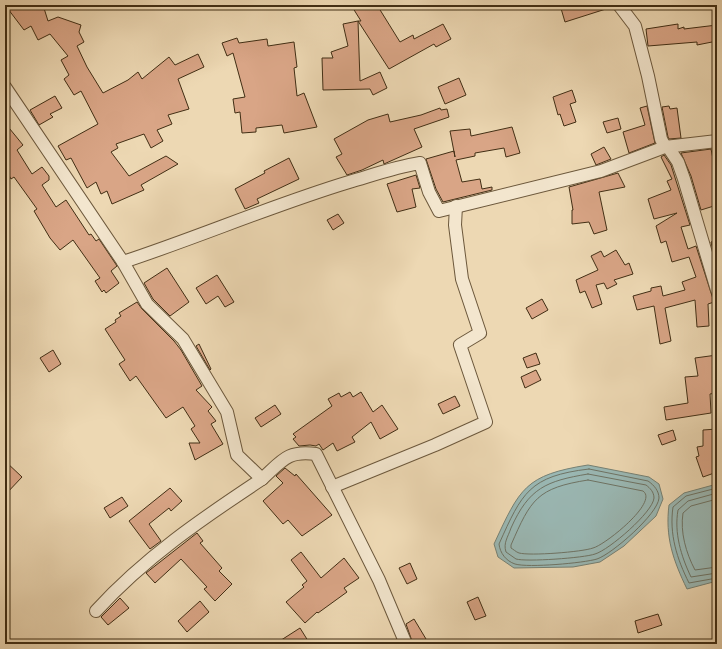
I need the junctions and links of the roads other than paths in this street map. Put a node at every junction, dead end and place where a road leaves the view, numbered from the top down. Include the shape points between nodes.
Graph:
1 (619, 5) edge
2 (5, 87) edge
3 (717, 141) edge
4 (666, 147) junction
5 (456, 206) junction
6 (123, 262) junction
7 (717, 290) edge
8 (262, 479) junction
9 (332, 487) junction
10 (96, 611) dead end
11 (406, 644) edge

1 - 4 street via 635,26 661,139
2 - 6 street
3 - 4 street
4 - 5 street via 602,171
4 - 7 street via 678,162
5 - 6 street via 439,211 429,192 420,163 396,167 326,189
5 - 9 street via 455,225 462,279 480,333 460,345 486,422
6 - 8 street via 147,304 183,340 228,412 237,455
8 - 9 street via 289,454 301,452 316,454
8 - 10 street via 170,542 129,577
9 - 11 street via 379,580

